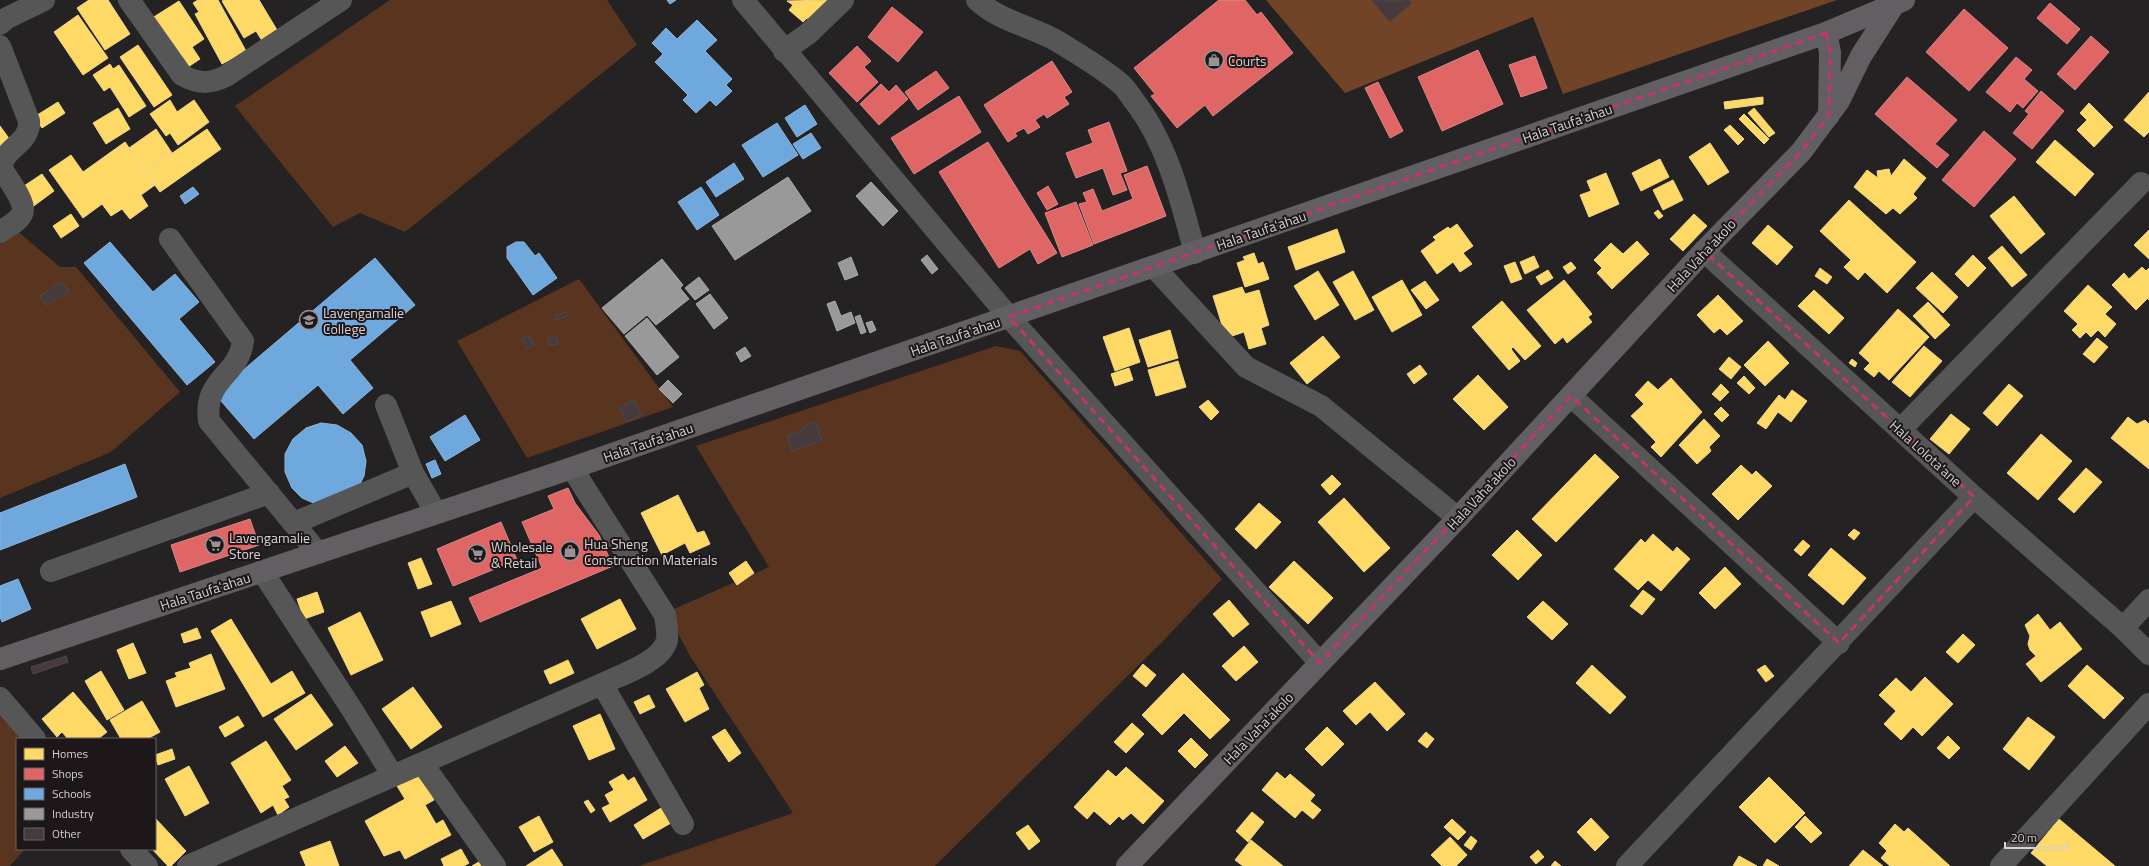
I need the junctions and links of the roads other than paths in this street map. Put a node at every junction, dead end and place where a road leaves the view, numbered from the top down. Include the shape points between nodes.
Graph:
1 (44, 0) edge
2 (129, 0) edge
3 (340, 0) edge
4 (743, 0) edge
5 (843, 0) edge
6 (977, 0) edge
7 (1895, 2) edge
8 (0, 24) edge
9 (1826, 33) junction
10 (0, 46) edge
11 (784, 51) junction
12 (1829, 115) junction
13 (2141, 183) dead end
14 (0, 232) edge
15 (170, 239) dead end
16 (1704, 252) junction
17 (1195, 253) junction
18 (1154, 267) junction
19 (1009, 317) junction
20 (1571, 396) junction
21 (386, 405) dead end
22 (1900, 430) junction
23 (572, 468) junction
24 (413, 473) junction
25 (269, 493) junction
26 (1974, 497) junction
27 (436, 513) junction
28 (1458, 518) junction
29 (294, 524) junction
30 (318, 553) junction
31 (51, 571) dead end
32 (262, 572) junction
33 (2149, 600) edge
34 (2123, 628) junction
35 (1839, 643) junction
36 (2149, 654) edge
37 (0, 659) edge
38 (1320, 663) junction
39 (602, 684) junction
40 (0, 698) edge
41 (2149, 704) edge
42 (34, 738) edge
43 (422, 763) junction
44 (393, 776) junction
45 (683, 824) dead end
46 (132, 850) edge
47 (147, 866) edge
48 (188, 866) edge
49 (495, 866) edge
50 (1126, 866) edge
51 (1627, 866) edge
52 (2001, 866) edge

1 - 8 street
2 - 3 street via 182,75 192,81 204,83 215,82 226,76
4 - 11 street
5 - 11 street via 810,33
6 - 17 street via 982,6 1018,26 1056,41 1123,86 1146,116 1161,149 1180,195
7 - 9 main road, Hala Taufa'ahau
7 - 12 main road, Hala Vaha'akolo via 1861,56 1847,88
9 - 12 main road via 1830,52
9 - 17 main road, Hala Taufa'ahau
10 - 14 street via 29,121 24,138 1,163 21,200 23,213
11 - 19 street
12 - 16 main road, Hala Vaha'akolo via 1801,152
13 - 22 street
15 - 25 street via 243,341 236,362 216,383 209,396 208,421
16 - 20 main road, Hala Vaha'akolo
16 - 22 street, Hala Lolota'ane
17 - 18 main road, Hala Taufa'ahau
18 - 19 main road, Hala Taufa'ahau
18 - 28 street via 1246,368 1321,406
19 - 23 main road, Hala Taufa'ahau
19 - 38 street
20 - 28 main road, Hala Vaha'akolo
20 - 35 street
21 - 24 street
22 - 26 street, Hala Lolota'ane
23 - 27 main road, Hala Taufa'ahau
23 - 39 street via 665,615 667,628 667,641 653,660
24 - 27 street
24 - 29 street
25 - 29 street
25 - 31 street
26 - 34 street, Hala Lolota'ane
26 - 35 street
27 - 30 main road, Hala Taufa'ahau
28 - 38 main road, Hala Vaha'akolo
29 - 30 street
30 - 32 main road, Hala Taufa'ahau
32 - 37 main road, Hala Taufa'ahau
32 - 44 street
33 - 34 street
34 - 36 street, Hala Lolota'ane
35 - 51 street
38 - 50 main road, Hala Vaha'akolo
39 - 43 street
39 - 45 street
40 - 42 street
41 - 52 street
43 - 44 street
43 - 49 street
44 - 48 street
46 - 47 street

